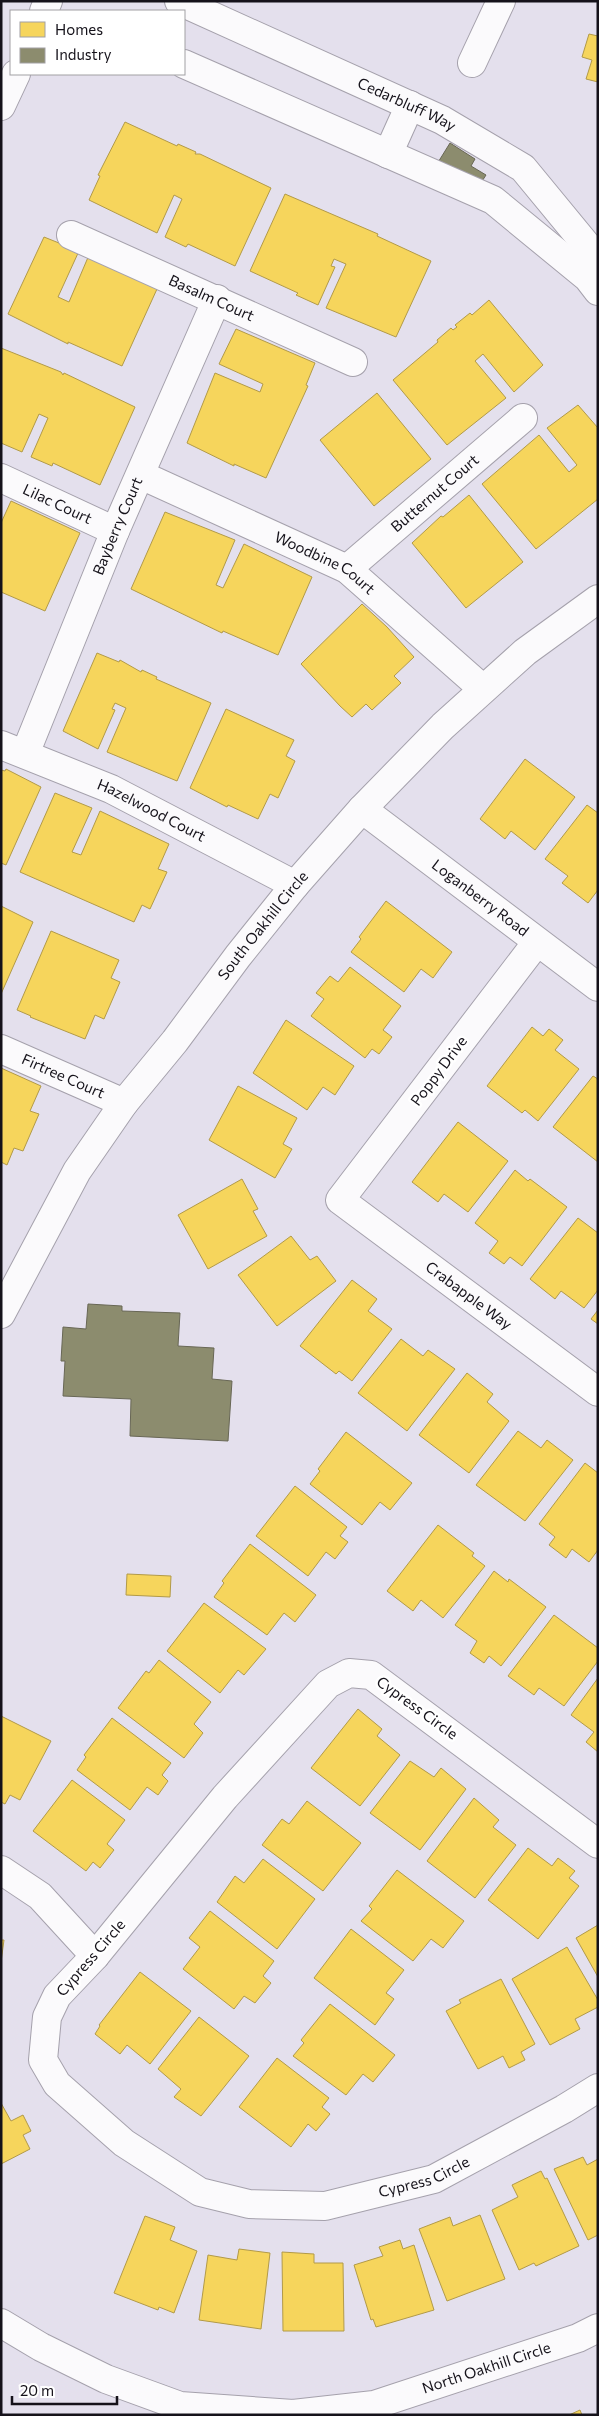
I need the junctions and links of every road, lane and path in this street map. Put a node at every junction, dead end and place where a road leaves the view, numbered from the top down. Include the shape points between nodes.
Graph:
1 (179, 1) edge
2 (500, 1) edge
3 (472, 63) dead end
4 (185, 64) edge
5 (16, 75) edge
6 (410, 105) junction
7 (1, 106) edge
8 (388, 154) junction
9 (70, 235) dead end
10 (598, 258) edge
11 (598, 291) edge
12 (217, 299) junction
13 (353, 362) dead end
14 (523, 418) dead end
15 (141, 475) junction
16 (1, 478) edge
17 (115, 531) junction
18 (347, 568) junction
19 (598, 599) edge
20 (484, 689) junction
21 (13, 749) edge
22 (362, 809) junction
23 (295, 885) junction
24 (537, 942) junction
25 (598, 987) edge
26 (1, 1049) edge
27 (124, 1103) junction
28 (340, 1200) joint
29 (1, 1314) edge
30 (598, 1392) edge
31 (598, 1844) edge
32 (1, 1870) edge
33 (95, 1956) junction
34 (598, 2088) edge
35 (1, 2323) edge
36 (598, 2328) edge
37 (179, 2410) edge

1 - 6 street, Cedarbluff Way
2 - 3 street
4 - 8 street
5 - 7 street
6 - 8 street
6 - 10 street, Cedarbluff Way via 523,168
8 - 11 street via 493,200 588,278
9 - 12 street, Basalm Court
12 - 13 street, Basalm Court
12 - 15 street, Bayberry Court
14 - 18 street, Butternut Court
15 - 17 street, Bayberry Court
15 - 18 street, Woodbine Court
16 - 17 street, Lilac Court
17 - 21 street, Bayberry Court
18 - 20 street, Woodbine Court
19 - 20 street, South Oakhill Circle via 525,652
20 - 22 street, South Oakhill Circle
21 - 23 street, Hazelwood Court via 111,789
22 - 23 street, South Oakhill Circle
22 - 24 street, Loganberry Road
23 - 27 street, South Oakhill Circle
24 - 25 street, Loganberry Road
24 - 28 street, Poppy Drive
26 - 27 street, Firtree Court
27 - 29 street, South Oakhill Circle via 77,1172
28 - 30 street, Crabapple Way
31 - 33 street, Cypress Circle via 371,1675 349,1673 328,1684 225,1797
32 - 33 street via 40,1896
33 - 34 street, Cypress Circle via 57,1996 47,2017 43,2060 57,2084 124,2143 200,2192 250,2204 325,2206 434,2179 564,2110
35 - 37 street via 106,2379
36 - 37 street, North Oakhill Circle via 578,2338 374,2405 293,2414

